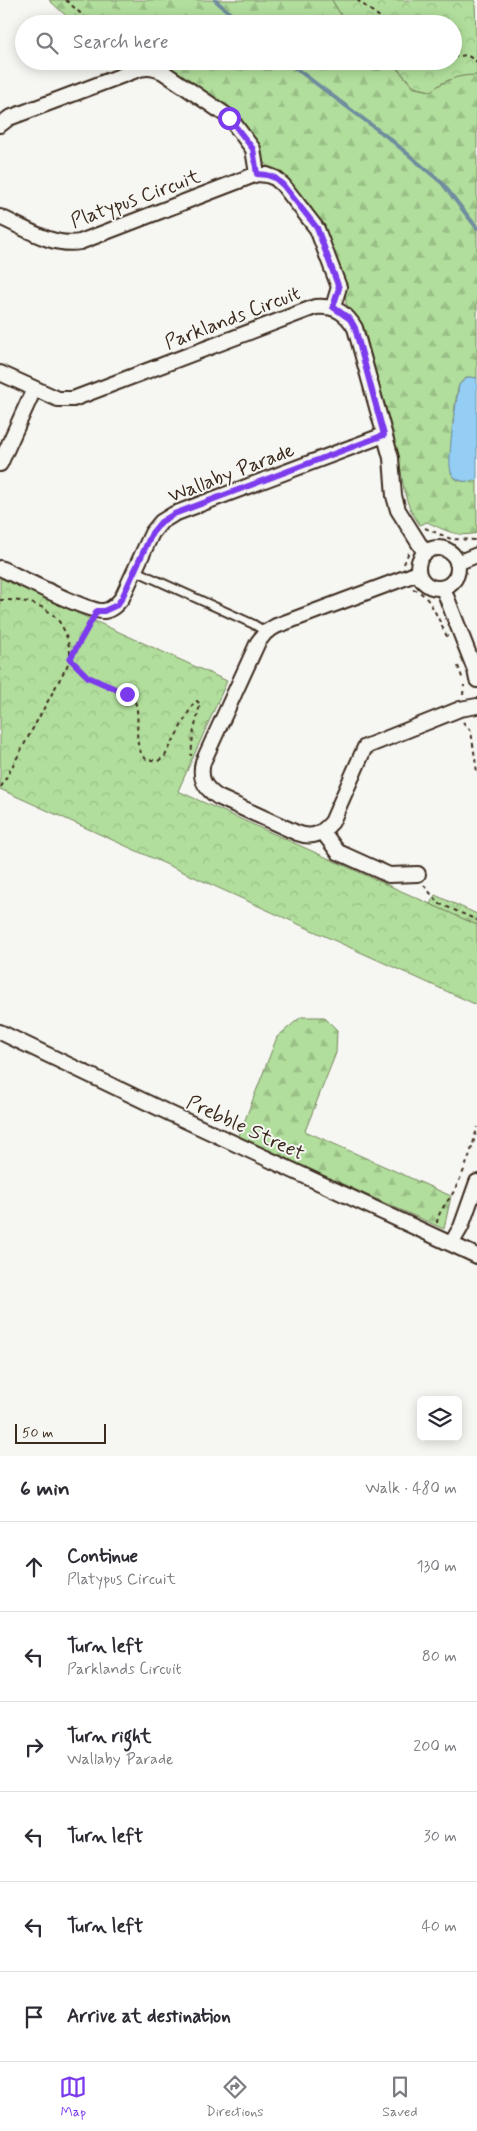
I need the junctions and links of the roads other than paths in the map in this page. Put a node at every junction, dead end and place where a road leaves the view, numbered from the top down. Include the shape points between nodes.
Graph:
1 (137, 70) edge
2 (158, 70) edge
3 (0, 125) edge
4 (257, 174) junction
5 (0, 216) edge
6 (333, 307) junction
7 (0, 373) edge
8 (34, 389) junction
9 (384, 435) junction
10 (0, 464) edge
11 (425, 553) junction
12 (477, 555) edge
13 (457, 563) junction
14 (0, 568) edge
15 (134, 570) junction
16 (418, 573) junction
17 (443, 588) junction
18 (266, 632) junction
19 (477, 680) edge
20 (477, 706) edge
21 (323, 832) junction
22 (418, 874) road end
23 (0, 1032) edge
24 (477, 1182) edge
25 (452, 1244) junction
26 (477, 1256) edge

1 - 3 street via 9,118
2 - 4 street via 229,118 253,149
4 - 5 street, Platypus Circuit via 75,243 57,242
4 - 6 street via 275,178 283,185 317,228 339,288
6 - 8 street, Parklands Circuit via 315,307 73,399 58,399
6 - 9 street, Parklands Circuit via 350,319 355,328
7 - 8 street, Parklands Circuit
8 - 10 street
9 - 11 street, Parklands Circuit via 391,458 398,510
9 - 15 street, Wallaby Parade via 174,514 152,533
11 - 13 street via 438,548 450,552
11 - 16 street via 419,562
12 - 13 street
13 - 17 street via 454,581
14 - 15 street, Wallaby Parade via 97,611 117,605
15 - 18 lane
16 - 17 street via 430,587
16 - 18 street
17 - 19 street
18 - 21 street via 258,642 203,762 202,780 208,791 218,797 305,836
20 - 21 street via 460,709 365,747 332,822
21 - 22 street via 338,852 389,875
23 - 25 street, Prebble Street
24 - 25 street
25 - 26 street, Prebble Street

